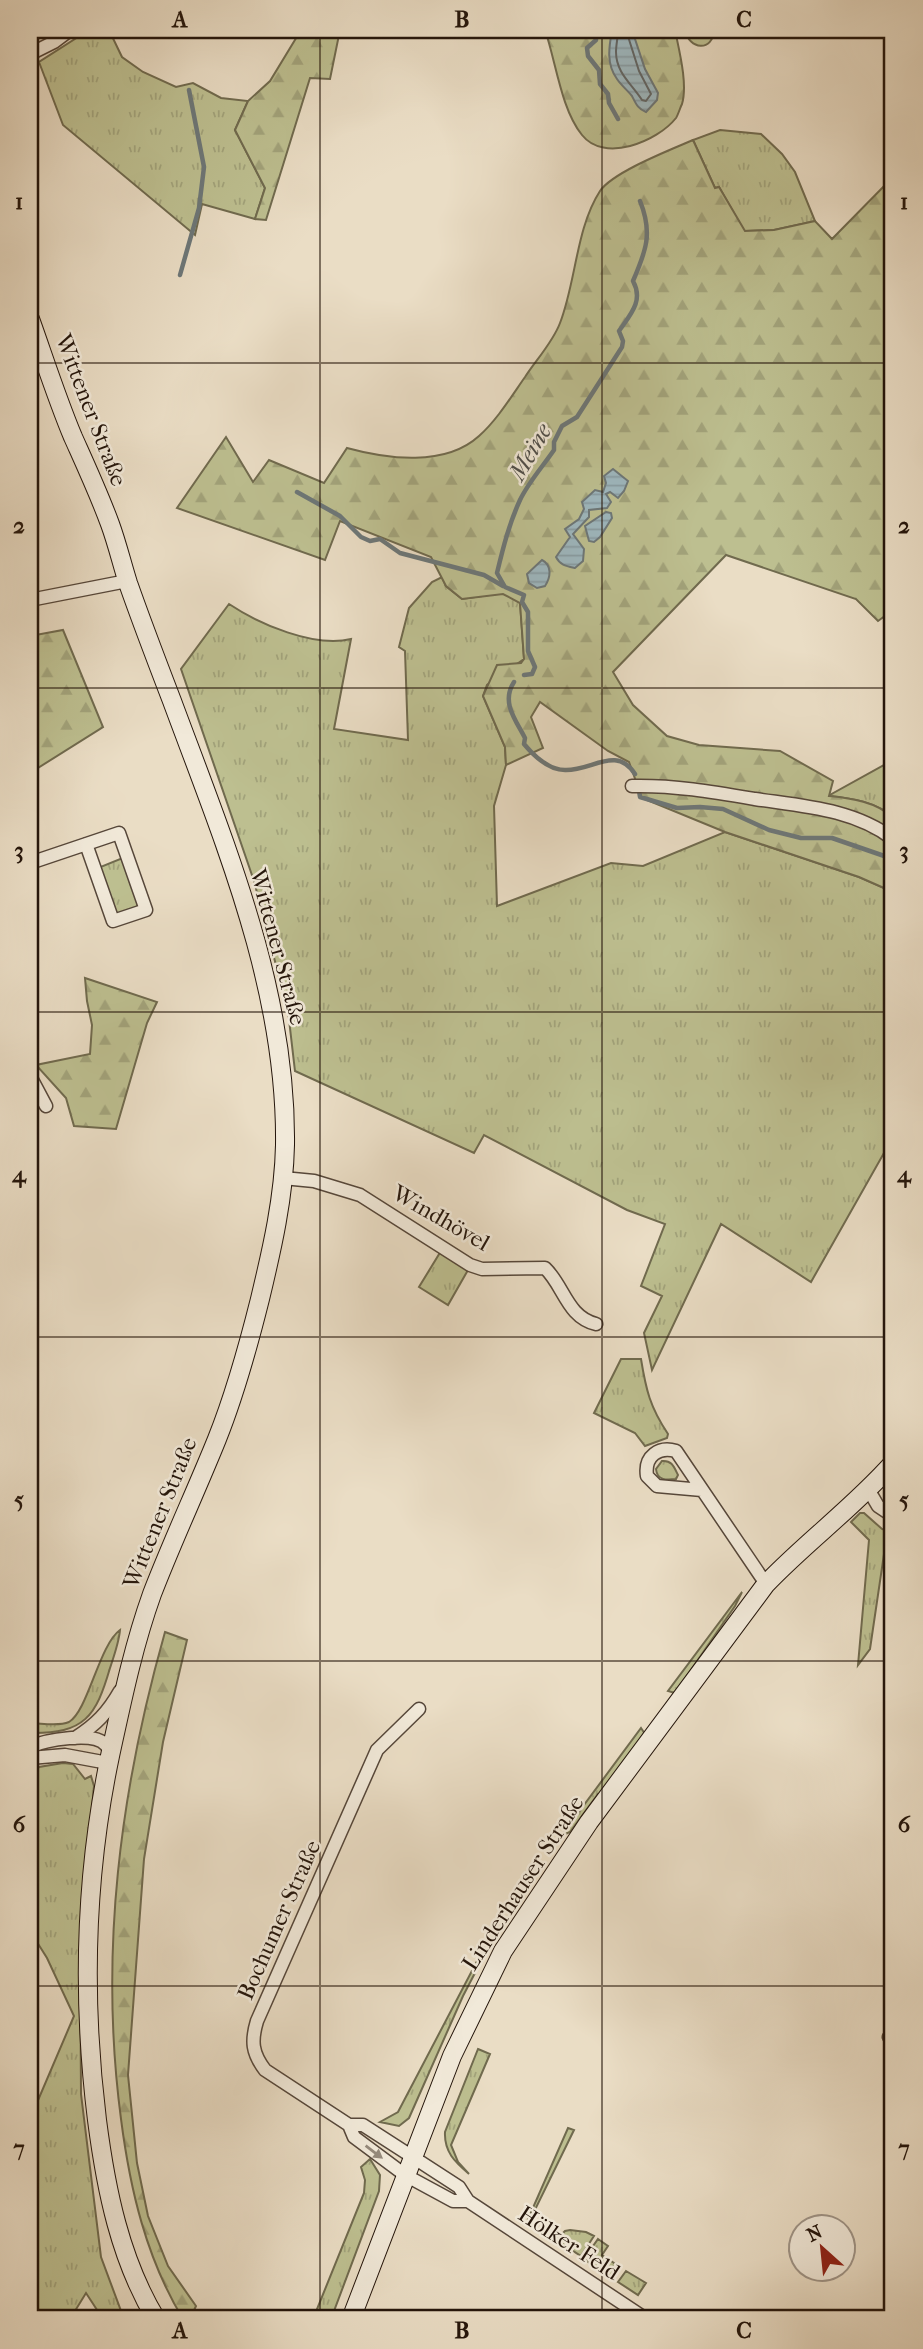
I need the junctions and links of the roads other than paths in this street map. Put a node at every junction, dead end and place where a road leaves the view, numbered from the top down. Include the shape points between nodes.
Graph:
1 (70, 30) edge
2 (30, 54) edge
3 (30, 319) edge
4 (128, 581) junction
5 (30, 600) edge
6 (632, 786) dead end
7 (893, 839) edge
8 (86, 844) junction
9 (30, 863) edge
10 (30, 1076) edge
11 (46, 1106) dead end
12 (283, 1178) junction
13 (596, 1324) dead end
14 (893, 1463) edge
15 (868, 1489) junction
16 (702, 1490) junction
17 (893, 1516) edge
18 (766, 1584) junction
19 (126, 1682) junction
20 (419, 1709) dead end
21 (74, 1739) junction
22 (30, 1747) edge
23 (30, 1758) edge
24 (109, 1759) junction
25 (349, 2125) junction
26 (412, 2157) junction
27 (405, 2175) junction
28 (468, 2201) junction
29 (156, 2319) edge
30 (351, 2319) edge
31 (646, 2319) edge

1 - 2 street
3 - 4 main road, Wittener Straße
4 - 5 street
4 - 12 main road, Wittener Straße via 249,916 267,983 284,1091
6 - 7 street via 686,788 832,811 863,821
8 - 8 street via 119,833 146,909 113,921
8 - 9 street
10 - 11 street
12 - 13 street, Windhövel via 314,1181 360,1195 470,1265 482,1269 545,1268 576,1315
12 - 19 main road, Wittener Straße via 274,1243 233,1395 152,1595
14 - 15 main road, Linderhauser Straße
15 - 17 street via 878,1506
15 - 18 main road, Linderhauser Straße
16 - 16 street via 676,1451 662,1450 648,1461 647,1476 657,1486
16 - 18 street
18 - 26 main road, Linderhauser Straße via 589,1822 503,1951
19 - 21 street, Wittener Straße via 107,1712
19 - 24 main road, Wittener Straße
20 - 25 street, Bochumer Straße via 377,1750 254,2033 252,2046 265,2070
21 - 22 street, Wittener Straße
21 - 24 street, Wittener Straße via 99,1740 107,1745
23 - 24 street
24 - 29 main road via 89,1933 92,2078 113,2215 135,2280
25 - 26 street, Bochumer Straße via 363,2125
25 -> 27 street, Bochumer Straße via 354,2137
26 - 27 main road, Linderhauser Straße
26 - 28 street, Hölker Feld via 459,2188
27 - 28 street, Hölker Feld via 453,2201
27 - 30 main road, Linderhauser Straße
28 - 31 street, Hölker Feld

